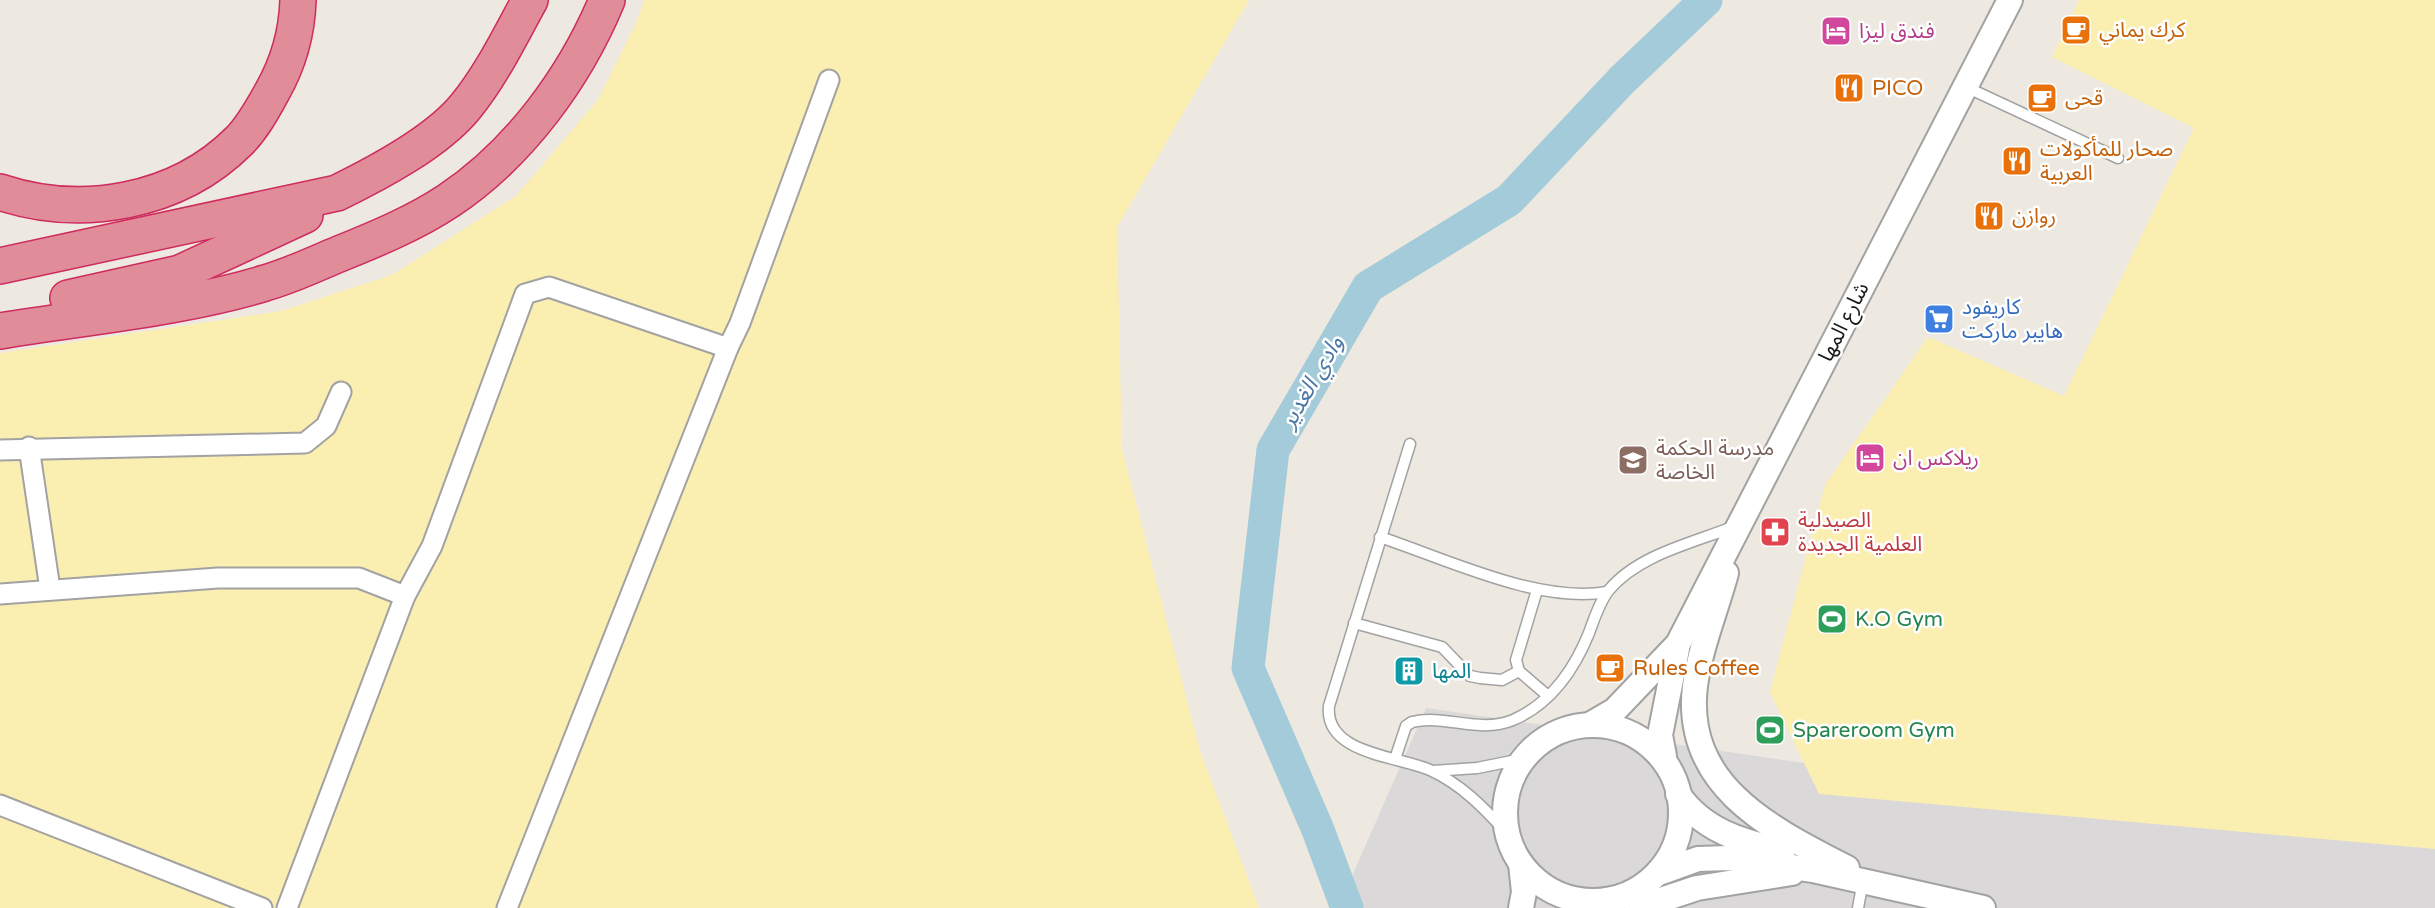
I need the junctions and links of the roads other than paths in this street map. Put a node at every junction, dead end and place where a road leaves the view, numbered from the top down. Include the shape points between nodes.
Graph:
1 (298, 0) edge
2 (530, 0) edge
3 (607, 0) edge
4 (2010, 0) edge
5 (829, 80) dead end
6 (1965, 87) junction
7 (2118, 158) dead end
8 (0, 192) edge
9 (337, 193) junction
10 (0, 266) edge
11 (0, 313) edge
12 (0, 331) edge
13 (728, 348) junction
14 (341, 392) dead end
15 (1410, 444) dead end
16 (29, 447) junction
17 (0, 450) edge
18 (1740, 524) junction
19 (1380, 537) junction
20 (50, 589) junction
21 (1536, 590) junction
22 (1607, 592) junction
23 (0, 594) edge
24 (405, 596) junction
25 (1354, 622) junction
26 (1678, 645) junction
27 (1519, 671) junction
28 (1548, 696) junction
29 (1591, 724) junction
30 (1664, 756) junction
31 (1395, 759) junction
32 (1522, 759) junction
33 (1430, 771) junction
34 (1678, 794) junction
35 (0, 805) edge
36 (1506, 832) junction
37 (1521, 864) junction
38 (1813, 870) junction
39 (1662, 872) junction
40 (1855, 874) junction
41 (1589, 905) edge
42 (262, 908) edge
43 (287, 908) edge
44 (507, 908) edge
45 (1521, 908) edge
46 (1637, 908) edge
47 (1858, 908) edge
48 (1983, 908) edge

1 - 8 highway via 293,41 282,74 240,140 208,165 183,181 121,201 59,205
2 - 9 highway via 492,70 464,109 413,151
3 - 12 highway via 570,73 523,135 439,206 365,243 266,283
4 - 6 street, شارع المها
5 - 13 street
6 - 7 lane
6 - 18 street, شارع المها
9 - 10 highway
9 - 11 highway via 311,212 180,273
13 - 24 street via 549,287 525,294 432,546
13 - 44 street
14 - 16 street via 326,426 304,443
15 - 19 lane
16 - 17 street
16 - 20 street
18 - 22 lane via 1631,569
18 - 26 street, شارع المها
18 - 40 street via 1698,674 1694,713 1699,738 1722,786 1743,807
19 - 21 lane
19 - 25 lane
20 - 23 street
20 - 24 street via 218,578 359,578
21 - 22 lane via 1564,595
21 - 27 lane via 1517,655
22 - 28 lane via 1569,673
24 - 43 street
25 - 27 lane via 1442,647 1470,676 1502,680
25 - 31 lane via 1329,706 1330,724 1345,742
26 - 29 street, شارع المها via 1615,710
26 - 30 street, شارع المها via 1660,736
27 - 28 lane
28 - 31 lane via 1512,720 1493,725 1412,722 1406,726
29 - 30 street via 1630,732
29 - 32 street via 1558,731
30 - 34 street
31 - 33 lane
32 - 33 lane
32 - 36 street via 1504,805
33 - 36 lane via 1467,794
34 - 39 street via 1681,823
34 - 40 street via 1699,818 1745,842
35 - 42 street
36 - 37 street
37 - 41 street via 1540,884
37 - 45 street
38 - 39 street via 1729,858 1699,859
38 - 40 street
38 - 46 street via 1697,888
39 - 41 street via 1628,894
40 - 47 lane
40 - 48 street

